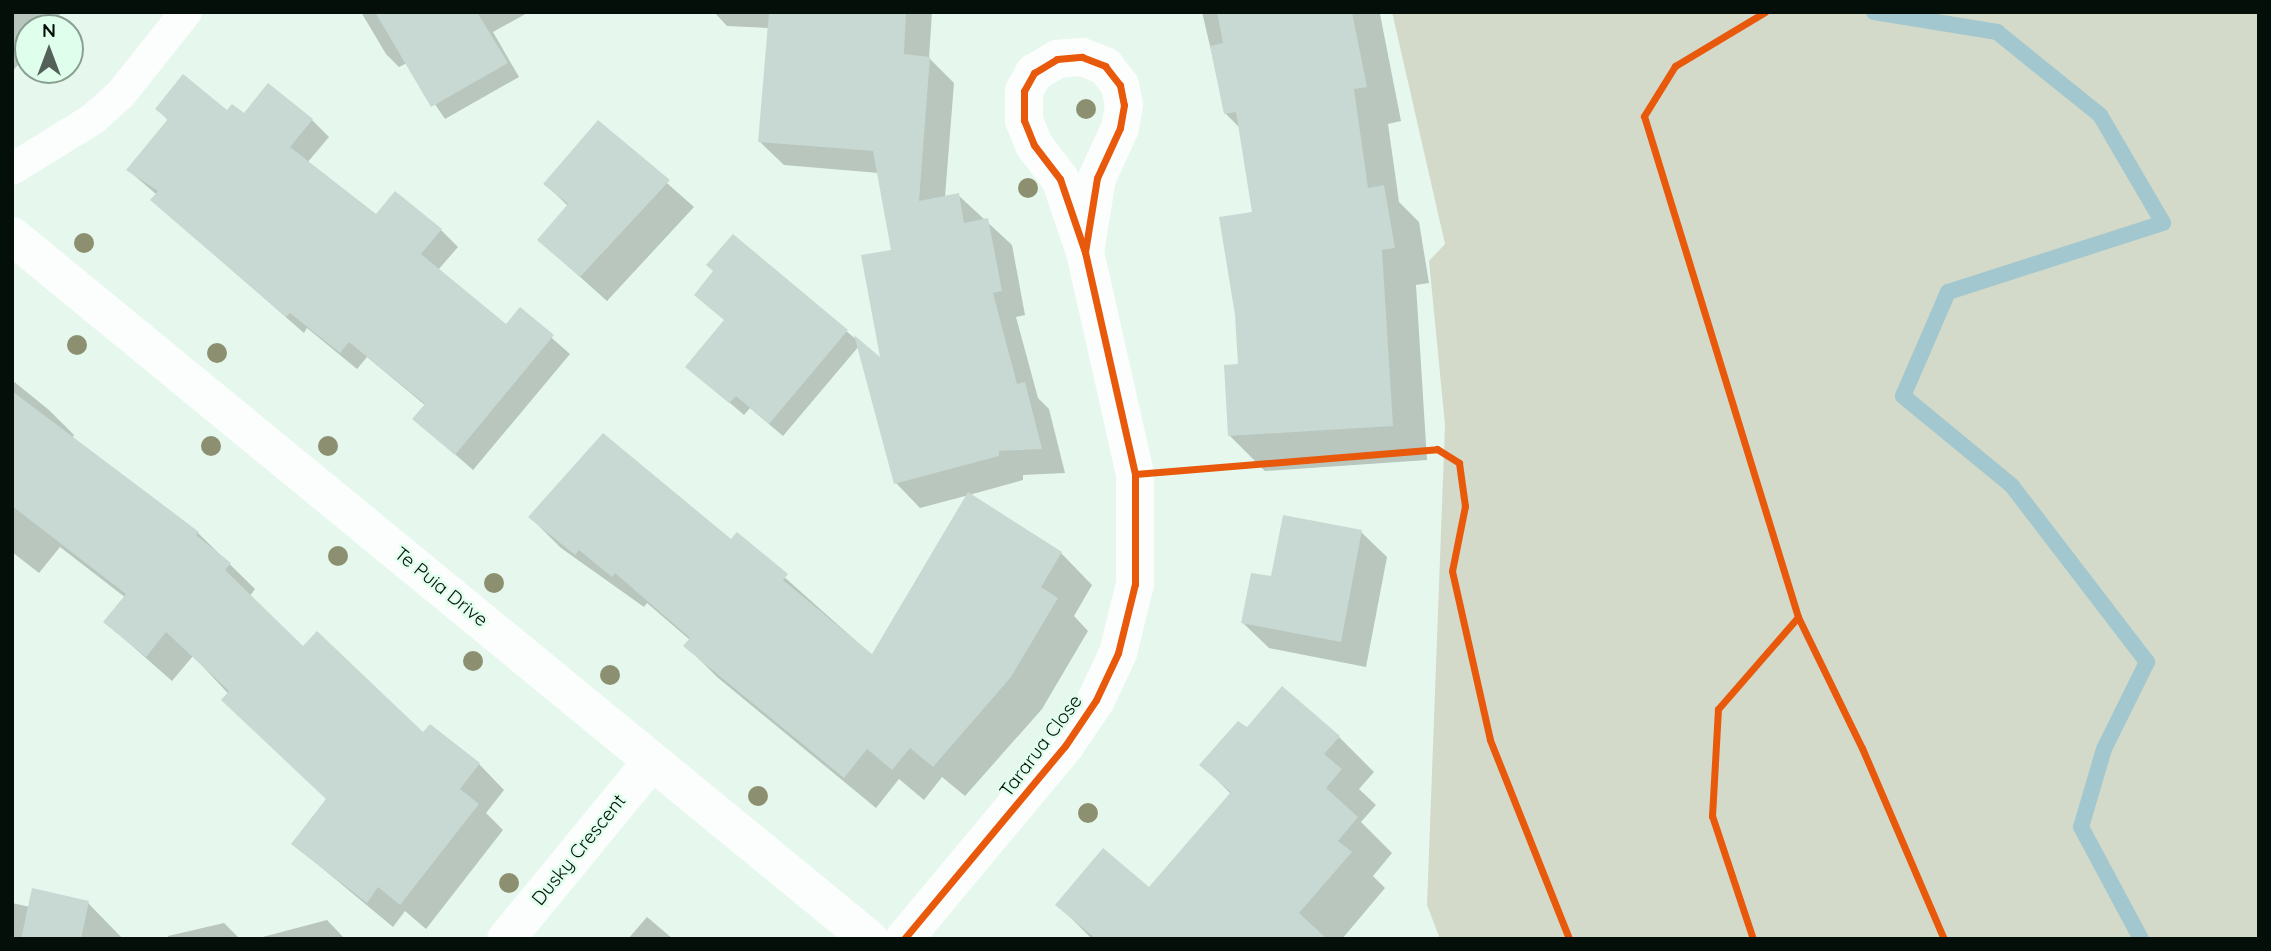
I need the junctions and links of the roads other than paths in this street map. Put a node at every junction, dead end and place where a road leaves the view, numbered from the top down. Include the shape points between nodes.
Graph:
1 (186, 12) edge
2 (12, 169) edge
3 (12, 236) edge
4 (1085, 253) dead end
5 (652, 761) junction
6 (506, 939) edge
7 (869, 939) edge
8 (904, 939) edge

1 - 2 lane via 120,95 93,119
3 - 5 street, Te Puia Drive
4 - 8 street, Tararua Close via 1135,474 1135,584 1118,653 1096,700 1065,746
5 - 6 street, Dusky Crescent
5 - 7 street, Te Puia Drive

